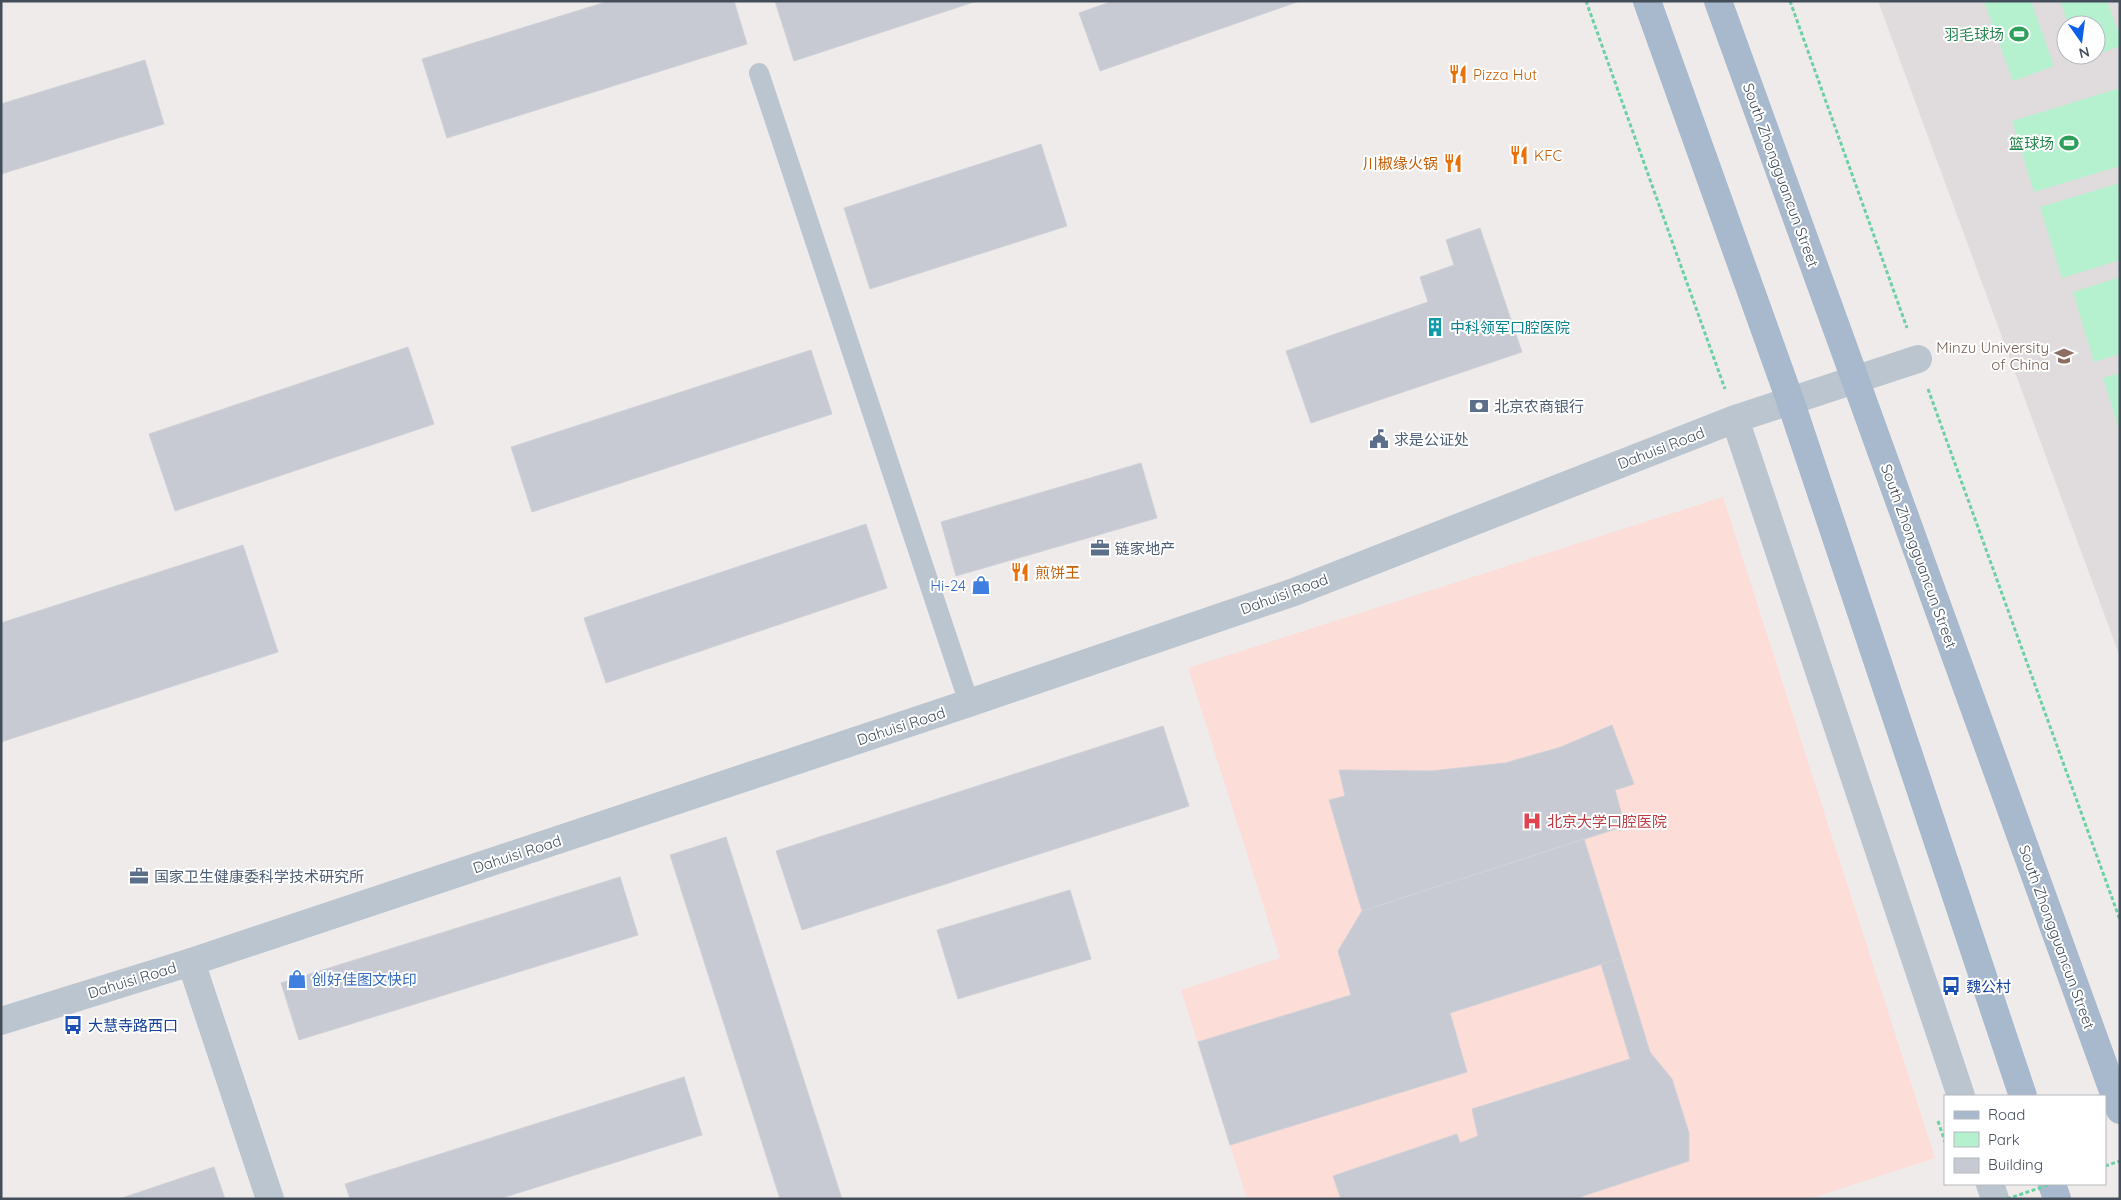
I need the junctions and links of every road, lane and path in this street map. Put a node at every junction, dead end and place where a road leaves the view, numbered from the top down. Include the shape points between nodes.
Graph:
1 (1586, 1) edge
2 (1647, 1) edge
3 (1718, 1) edge
4 (1790, 1) edge
5 (759, 73) dead end
6 (1918, 359) junction
7 (1854, 380) junction
8 (1790, 400) junction
9 (1735, 419) junction
10 (969, 703) junction
11 (2120, 920) edge
12 (191, 962) junction
13 (1, 1022) edge
14 (1961, 1095) edge
15 (2023, 1095) edge
16 (2120, 1110) edge
17 (2120, 1161) edge
18 (2106, 1166) edge
19 (1990, 1185) edge
20 (2049, 1185) edge
21 (2052, 1185) edge
22 (270, 1199) edge
23 (1995, 1199) edge
24 (2007, 1199) edge
25 (2057, 1199) edge

1 - 9 path
2 - 8 main road
3 - 7 main road, South Zhongguancun Street
4 - 6 path
5 - 10 lane
6 - 7 street, Dahuisi Road
6 - 11 path
7 - 8 street, Dahuisi Road
7 - 16 main road, South Zhongguancun Street
8 - 9 street, Dahuisi Road
8 - 15 main road
9 - 10 street, Dahuisi Road via 1294,592
9 - 14 street
10 - 12 street, Dahuisi Road
12 - 13 street, Dahuisi Road
12 - 22 street
17 - 18 path
19 - 23 street
20 - 24 path, bridge
21 - 25 main road

